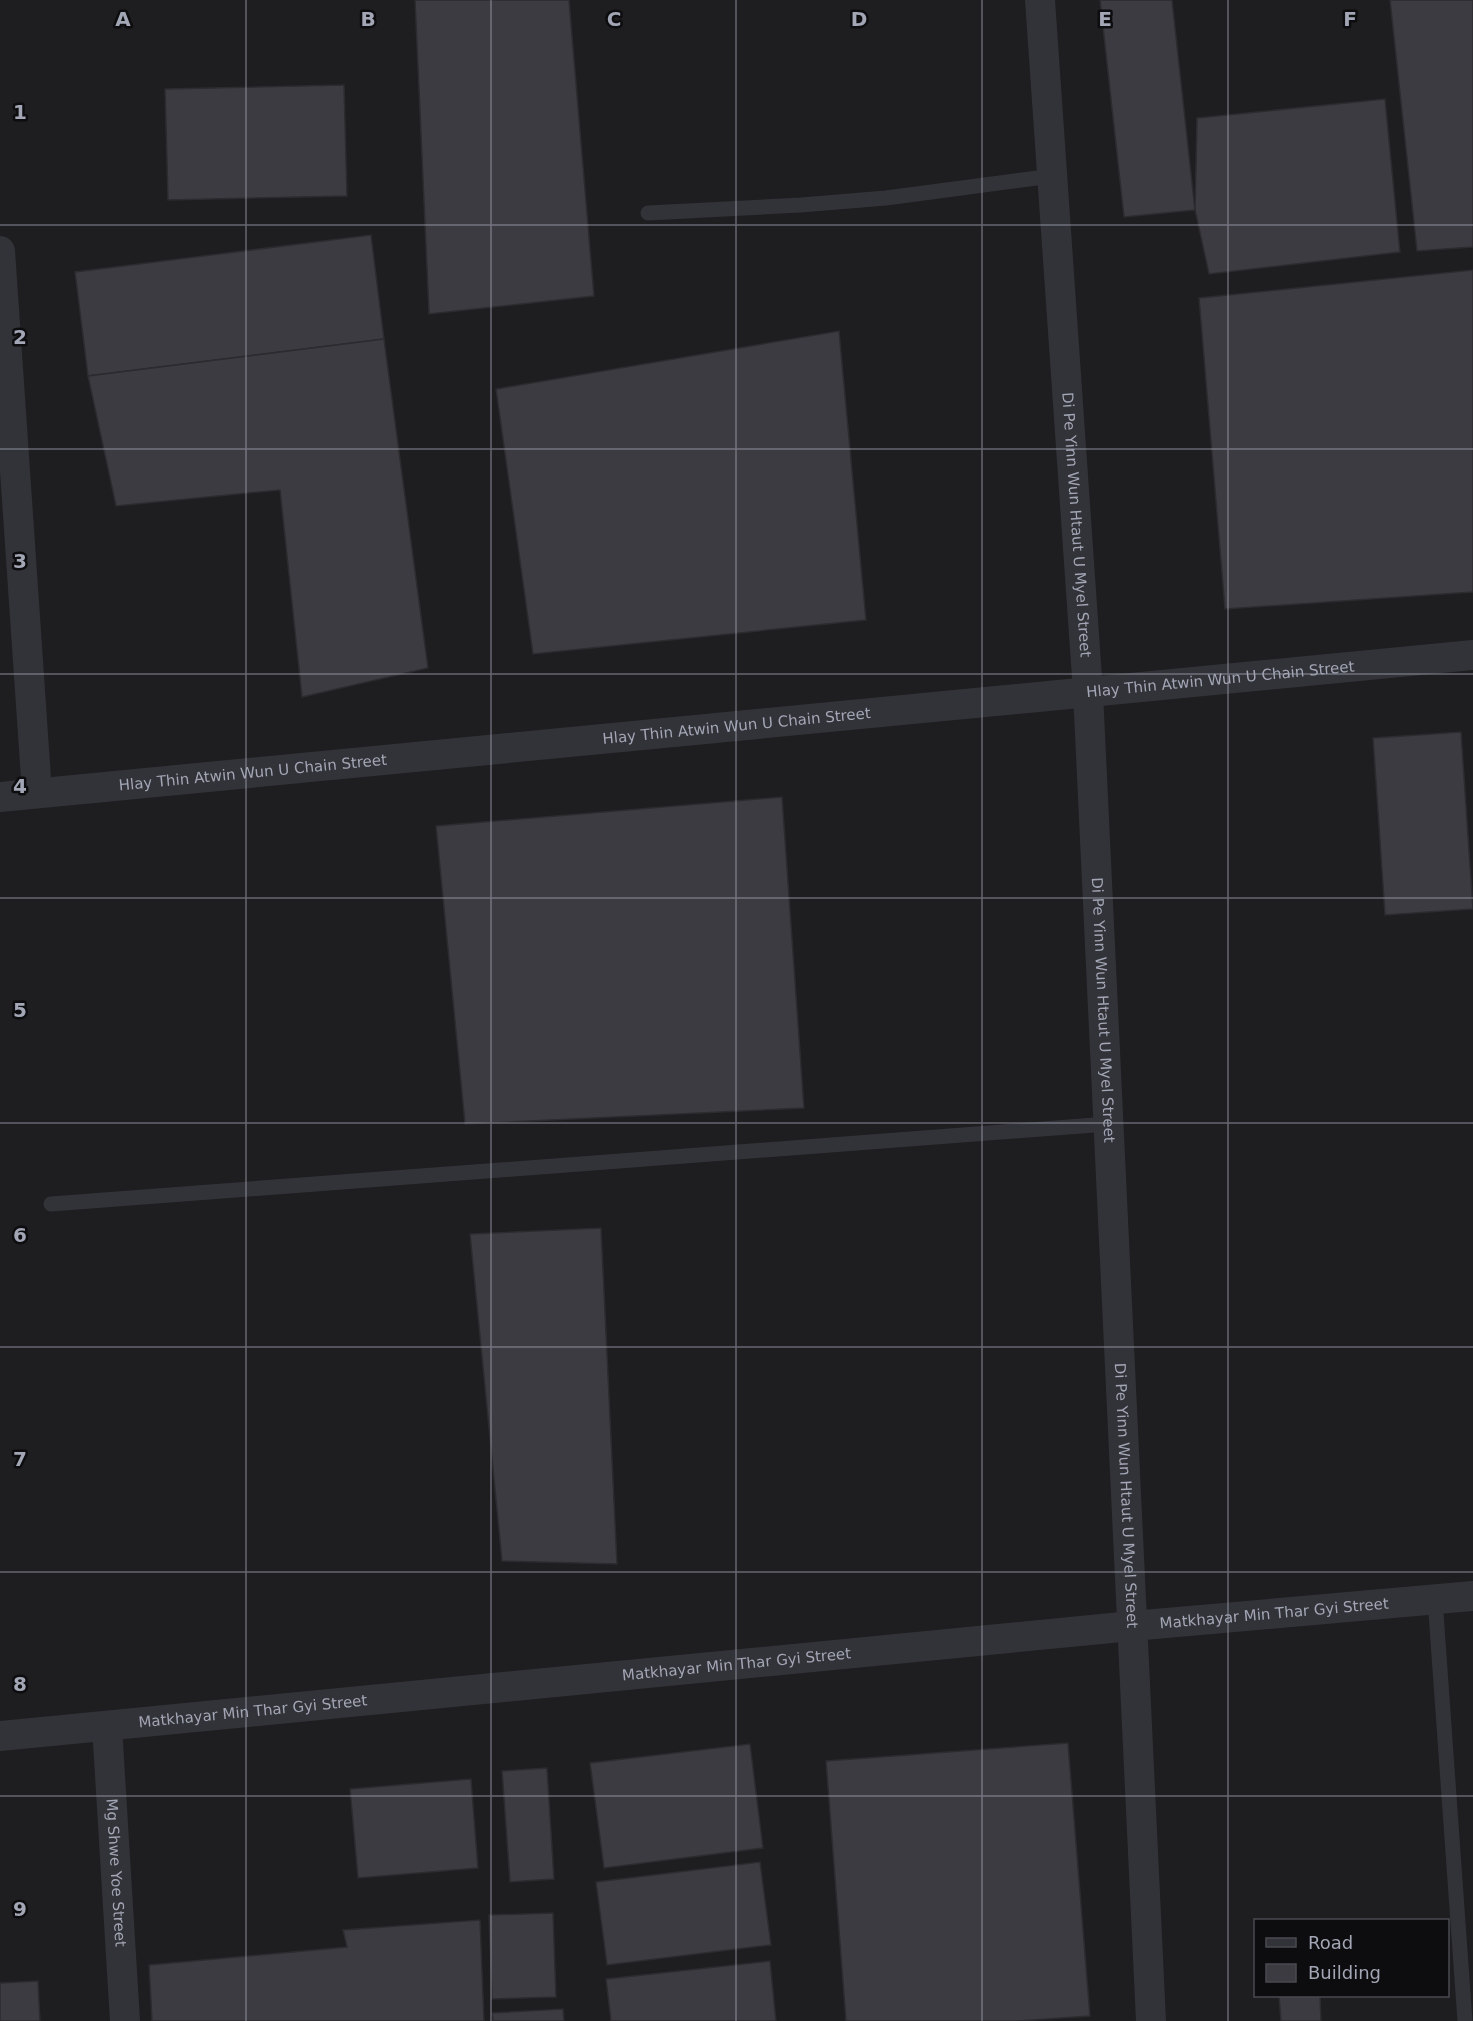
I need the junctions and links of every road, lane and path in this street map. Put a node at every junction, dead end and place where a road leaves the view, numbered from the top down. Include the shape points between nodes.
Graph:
1 (1040, 0) edge
2 (1052, 176) junction
3 (648, 213) dead end
4 (0, 251) edge
5 (1473, 655) edge
6 (1088, 692) junction
7 (37, 793) junction
8 (0, 797) edge
9 (1108, 1124) junction
10 (51, 1204) dead end
11 (1473, 1596) edge
12 (1435, 1599) junction
13 (1132, 1626) junction
14 (107, 1726) junction
15 (0, 1736) edge
16 (125, 2021) edge
17 (1151, 2021) edge
18 (1465, 2021) edge

1 - 2 street, Di Pe Yinn Wun Htaut U Myel Street
2 - 3 lane via 886,198
2 - 6 street, Di Pe Yinn Wun Htaut U Myel Street
4 - 7 street
5 - 6 street, Hlay Thin Atwin Wun U Chain Street
6 - 7 street, Hlay Thin Atwin Wun U Chain Street
6 - 9 street, Di Pe Yinn Wun Htaut U Myel Street
7 - 8 street, Hlay Thin Atwin Wun U Chain Street
9 - 10 lane
9 - 13 street, Di Pe Yinn Wun Htaut U Myel Street
11 - 12 street, Matkhayar Min Thar Gyi Street
12 - 13 street, Matkhayar Min Thar Gyi Street
12 - 18 lane
13 - 14 street, Matkhayar Min Thar Gyi Street
13 - 17 street, Di Pe Yinn Wun Htaut U Myel Street
14 - 15 street, Matkhayar Min Thar Gyi Street
14 - 16 street, Mg Shwe Yoe Street

